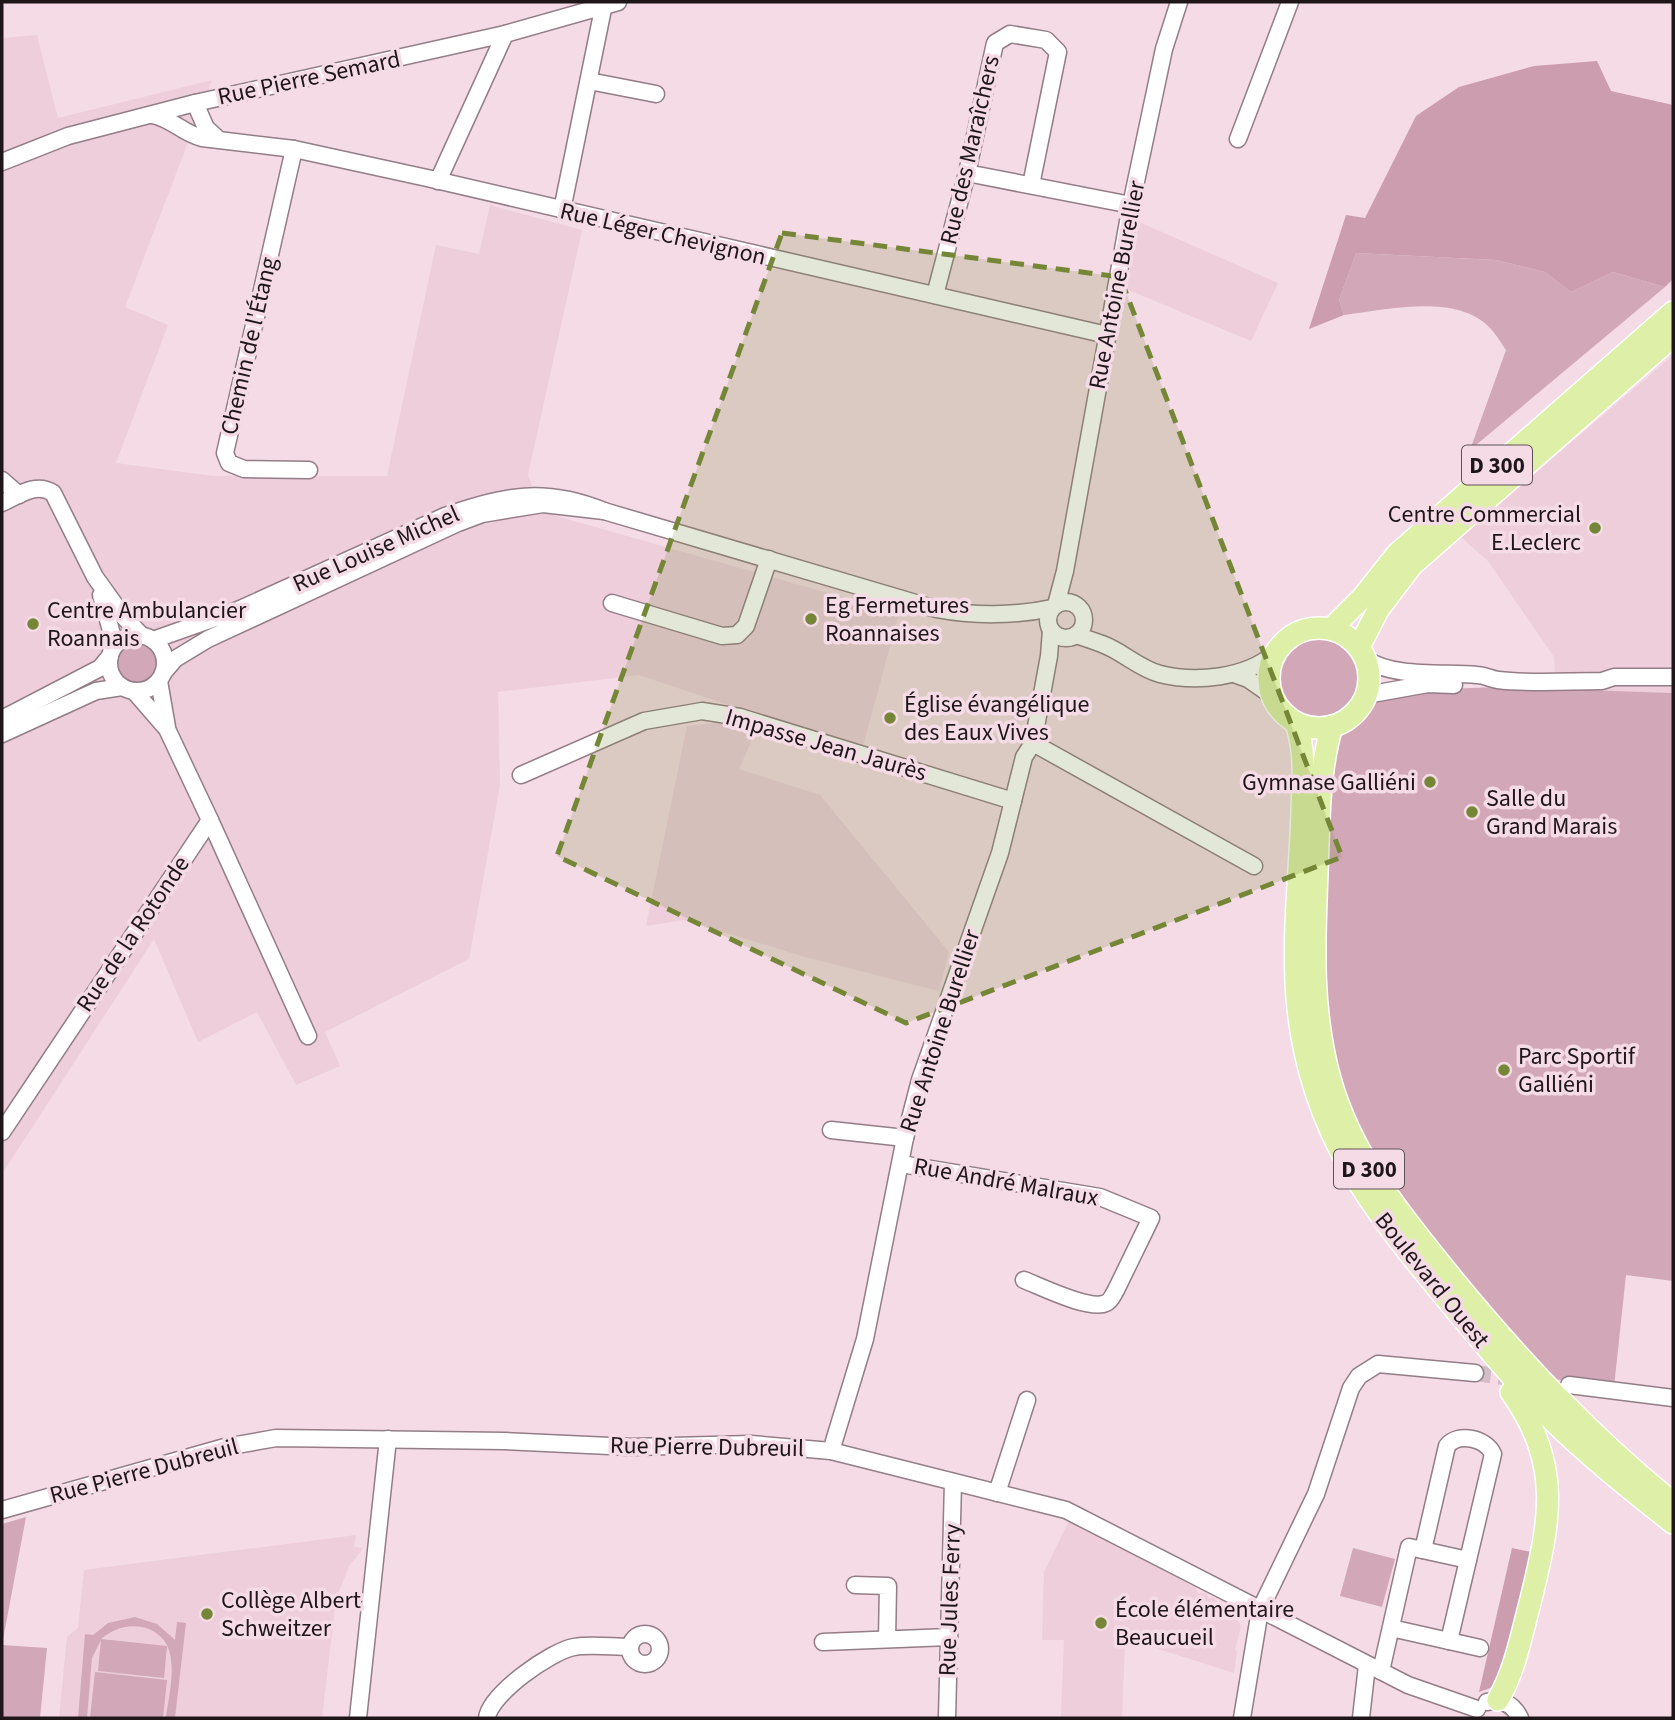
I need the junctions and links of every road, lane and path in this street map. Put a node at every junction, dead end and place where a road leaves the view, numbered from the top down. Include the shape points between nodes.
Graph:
1 (618, 2) edge
2 (1179, 2) edge
3 (1290, 2) edge
4 (603, 9) junction
5 (505, 34) junction
6 (589, 81) junction
7 (656, 94) dead end
8 (195, 103) junction
9 (152, 115) junction
10 (180, 126) junction
11 (218, 139) junction
12 (1238, 139) dead end
13 (294, 149) junction
14 (2, 162) edge
15 (967, 173) junction
16 (438, 181) junction
17 (1031, 185) junction
18 (1132, 205) junction
19 (562, 210) junction
20 (935, 295) junction
21 (1673, 312) edge
22 (1107, 335) junction
23 (1673, 336) edge
24 (309, 470) dead end
25 (2, 480) edge
26 (19, 495) junction
27 (2, 503) edge
28 (604, 511) junction
29 (769, 559) junction
30 (1065, 571) junction
31 (94, 576) junction
32 (612, 603) dead end
33 (1074, 603) junction
34 (1054, 606) junction
35 (1019, 614) junction
36 (1085, 619) junction
37 (1331, 628) junction
38 (1050, 629) junction
39 (1073, 636) junction
40 (147, 638) junction
41 (1102, 644) junction
42 (113, 651) junction
43 (1362, 653) junction
44 (1274, 654) junction
45 (1049, 656) junction
46 (1234, 674) junction
47 (161, 677) junction
48 (1673, 677) edge
49 (1498, 680) junction
50 (1601, 681) junction
51 (1673, 687) edge
52 (128, 689) junction
53 (1271, 695) junction
54 (1366, 695) junction
55 (2, 719) edge
56 (1296, 723) junction
57 (1332, 726) junction
58 (167, 729) junction
59 (2, 734) edge
60 (1033, 743) junction
61 (521, 775) dead end
62 (1013, 801) junction
63 (210, 820) junction
64 (1254, 866) dead end
65 (308, 1036) dead end
66 (831, 1129) dead end
67 (2, 1132) edge
68 (905, 1138) junction
69 (901, 1164) junction
70 (1024, 1280) dead end
71 (1487, 1347) junction
72 (1475, 1373) tunnel mouth
73 (1570, 1385) dead end
74 (1673, 1398) edge
75 (1027, 1400) dead end
76 (388, 1438) junction
77 (831, 1451) junction
78 (953, 1482) junction
79 (997, 1493) junction
80 (1673, 1503) edge
81 (2, 1510) edge
82 (1673, 1523) edge
83 (1423, 1550) junction
84 (1468, 1560) junction
85 (855, 1585) dead end
86 (1260, 1610) junction
87 (1391, 1628) junction
88 (948, 1637) junction
89 (887, 1639) junction
90 (1449, 1641) junction
91 (823, 1642) dead end
92 (630, 1647) dead end
93 (1480, 1648) dead end
94 (1374, 1668) junction
95 (1498, 1700) junction
96 (1474, 1715) edge
97 (358, 1718) edge
98 (487, 1718) edge
99 (947, 1718) edge
100 (1241, 1718) edge
101 (1361, 1718) edge
102 (1520, 1718) edge

1 - 4 street, Rue Pierre Semard
2 - 18 street, Rue Antoine Burellier via 1164,49
3 - 12 street
4 - 5 street, Rue Pierre Semard
4 - 6 street
5 - 8 street, Rue Pierre Semard
5 - 16 street
6 - 7 street
6 - 19 street
8 - 9 street, Rue Pierre Semard
8 - 10 street
8 - 11 street via 201,121
9 - 10 street, Rue Léger Chevignon
9 - 14 street, Rue Pierre Semard via 68,136
10 - 11 street, Rue Léger Chevignon via 188,134
11 - 13 street, Rue Léger Chevignon
13 - 16 street, Rue Léger Chevignon
13 - 24 street, Chemin de l'Étang via 225,453 236,467
15 - 17 street
15 - 17 street, Rue des Maraîchers via 995,43 1010,34 1046,40 1058,52
15 - 20 street, Rue des Maraîchers
16 - 19 street, Rue Léger Chevignon
17 - 18 street
18 - 22 street, Rue Antoine Burellier
19 - 20 street, Rue Léger Chevignon
20 - 22 street, Rue Léger Chevignon
21 - 37 main road, D 300 via 1405,546
22 - 30 street, Rue Antoine Burellier
23 - 43 main road, D 300 via 1412,565 1386,599
25 - 26 street
26 - 27 street
26 - 31 street via 44,488 58,498
28 - 29 street, Rue Louise Michel
28 - 40 street, Rue Louise Michel via 574,499 546,495 477,505 239,610
28 - 47 street, Rue Louise Michel via 543,504 482,514 208,639 175,659
29 - 32 street via 746,626 737,635 722,636
29 - 35 street, Rue Louise Michel via 936,609
30 - 33 street, Rue Antoine Burellier
30 - 34 street, Rue Antoine Burellier
31 - 40 street via 123,616
31 - 42 street via 111,621
33 - 34 street
33 - 36 street
34 - 35 street, Rue Louise Michel
34 - 38 street via 1048,618
35 - 38 street, Rue Louise Michel
36 - 39 street via 1082,630
36 - 41 street
37 - 43 main road via 1351,639
37 - 44 main road via 1298,631
38 - 39 street via 1059,637
38 - 45 street, Rue Antoine Burellier
39 - 41 street
39 - 45 street
40 - 42 street via 127,637
40 - 47 street via 163,655
41 - 46 street via 1160,674
42 - 52 street via 111,674
42 - 55 street via 100,668
43 - 49 street via 1374,665
43 - 54 main road via 1369,683
44 - 46 street
44 - 53 main road via 1268,674
45 - 60 street, Rue Antoine Burellier
46 - 53 street
47 - 52 street via 152,687
47 - 58 street
48 - 50 street
49 - 50 street
49 - 54 street via 1480,685 1428,684
50 - 51 street via 1614,686
52 - 58 street
52 - 59 street via 96,691
53 - 56 main road
54 - 57 main road via 1349,718
56 - 57 main road
56 - 71 main road, Boulevard Ouest / D 300 via 1303,766 1297,999 1314,1089 1359,1187
57 - 80 main road, Boulevard Ouest / D 300 via 1322,780 1313,979 1322,1047 1342,1115 1371,1174 1395,1208 1499,1336 1575,1418
58 - 63 street
60 - 62 street, Rue Antoine Burellier via 1024,757
60 - 64 street
61 - 62 street, Impasse Jean Jaurès via 644,721 702,711 740,717
62 - 68 street, Rue Antoine Burellier
63 - 65 street
63 - 67 street, Rue de la Rotonde
66 - 68 street
68 - 69 street, Rue Antoine Burellier
69 - 70 street, Rue André Malraux via 1100,1197 1151,1218 1104,1305 1089,1305
69 - 77 street, Rue Antoine Burellier via 865,1339
71 - 82 main road, Boulevard Ouest / D 300 via 1565,1432
71 - 95 main road via 1497,1375 1538,1437 1549,1495 1545,1541 1521,1640
72 - 86 street via 1378,1364 1359,1376 1316,1494
73 - 74 street
75 - 79 street
76 - 77 street, Rue Pierre Dubreuil via 631,1447 751,1444
76 - 81 street, Rue Pierre Dubreuil via 289,1437 236,1444
76 - 97 street
77 - 78 street, Rue Pierre Dubreuil
78 - 79 street, Rue Pierre Dubreuil
78 - 88 street, Rue Jules Ferry
79 - 86 street, Rue Pierre Dubreuil via 1066,1510
83 - 84 street
83 - 84 street via 1447,1446 1463,1437 1485,1445 1493,1454
83 - 87 street via 1409,1547
84 - 90 street
85 - 89 street via 888,1586
86 - 94 street, Rue Pierre Dubreuil
86 - 100 street
87 - 90 street
87 - 94 street
88 - 89 street
88 - 99 street, Rue Jules Ferry
89 - 91 street
90 - 93 street
92 - 98 street via 574,1647 557,1654 497,1697
94 - 96 street, Rue Pierre Dubreuil
94 - 101 street
95 - 96 street
95 - 102 street via 1511,1705

